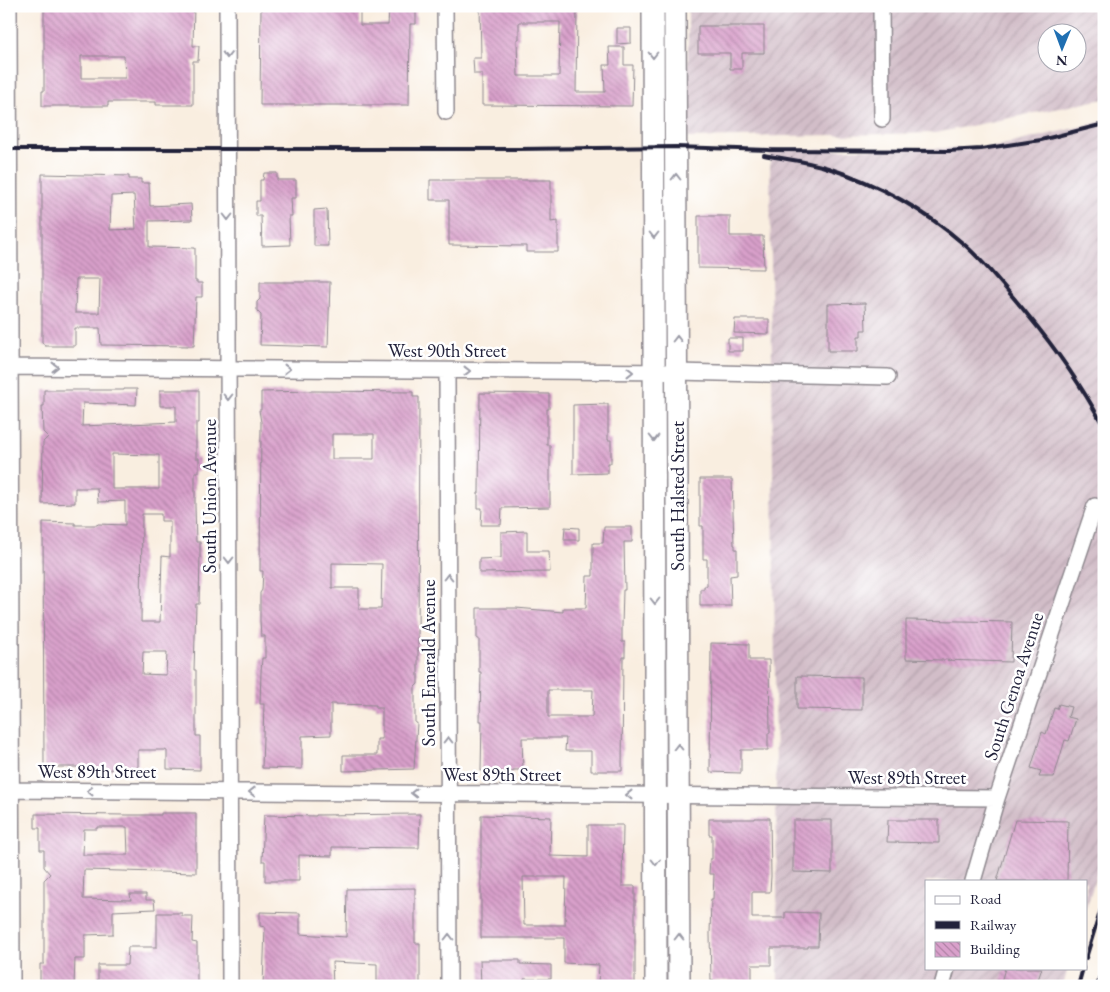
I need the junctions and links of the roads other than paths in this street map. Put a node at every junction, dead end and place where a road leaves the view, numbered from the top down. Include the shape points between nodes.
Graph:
1 (9, 6) edge
2 (227, 6) edge
3 (445, 6) edge
4 (653, 6) edge
5 (675, 6) edge
6 (881, 6) edge
7 (446, 112) dead end
8 (882, 119) dead end
9 (8, 367) edge
10 (228, 369) junction
11 (447, 370) junction
12 (654, 372) junction
13 (677, 372) junction
14 (888, 377) dead end
15 (1095, 506) dead end
16 (9, 790) edge
17 (230, 792) junction
18 (448, 794) junction
19 (656, 795) junction
20 (678, 796) junction
21 (997, 798) junction
22 (973, 880) edge
23 (946, 970) edge
24 (12, 986) edge
25 (230, 986) edge
26 (449, 986) edge
27 (656, 986) edge
28 (679, 986) edge
29 (942, 986) edge

1 - 9 street
2 -> 10 street, South Union Avenue
3 - 7 street
4 -> 12 main road, South Halsted Street
13 -> 5 main road, South Halsted Street
6 - 8 street
9 -> 10 street, West 90th Street
9 - 16 street
10 -> 11 street, West 90th Street
10 -> 17 street, South Union Avenue
11 -> 12 street, West 90th Street
18 -> 11 street, South Emerald Avenue
12 - 13 street, West 90th Street
12 -> 19 main road, South Halsted Street
13 - 14 street, West 90th Street
20 -> 13 main road, South Halsted Street
15 - 21 street, South Genoa Avenue
17 -> 16 street, West 89th Street
16 - 24 street
18 -> 17 street, West 89th Street
17 - 25 street, South Union Avenue
19 -> 18 street, West 89th Street
26 -> 18 street, South Emerald Avenue
19 - 20 street, West 89th Street
19 -> 27 main road, South Halsted Street
20 - 21 street, West 89th Street
28 -> 20 main road, South Halsted Street
21 - 22 street, South Genoa Avenue
23 - 29 street

